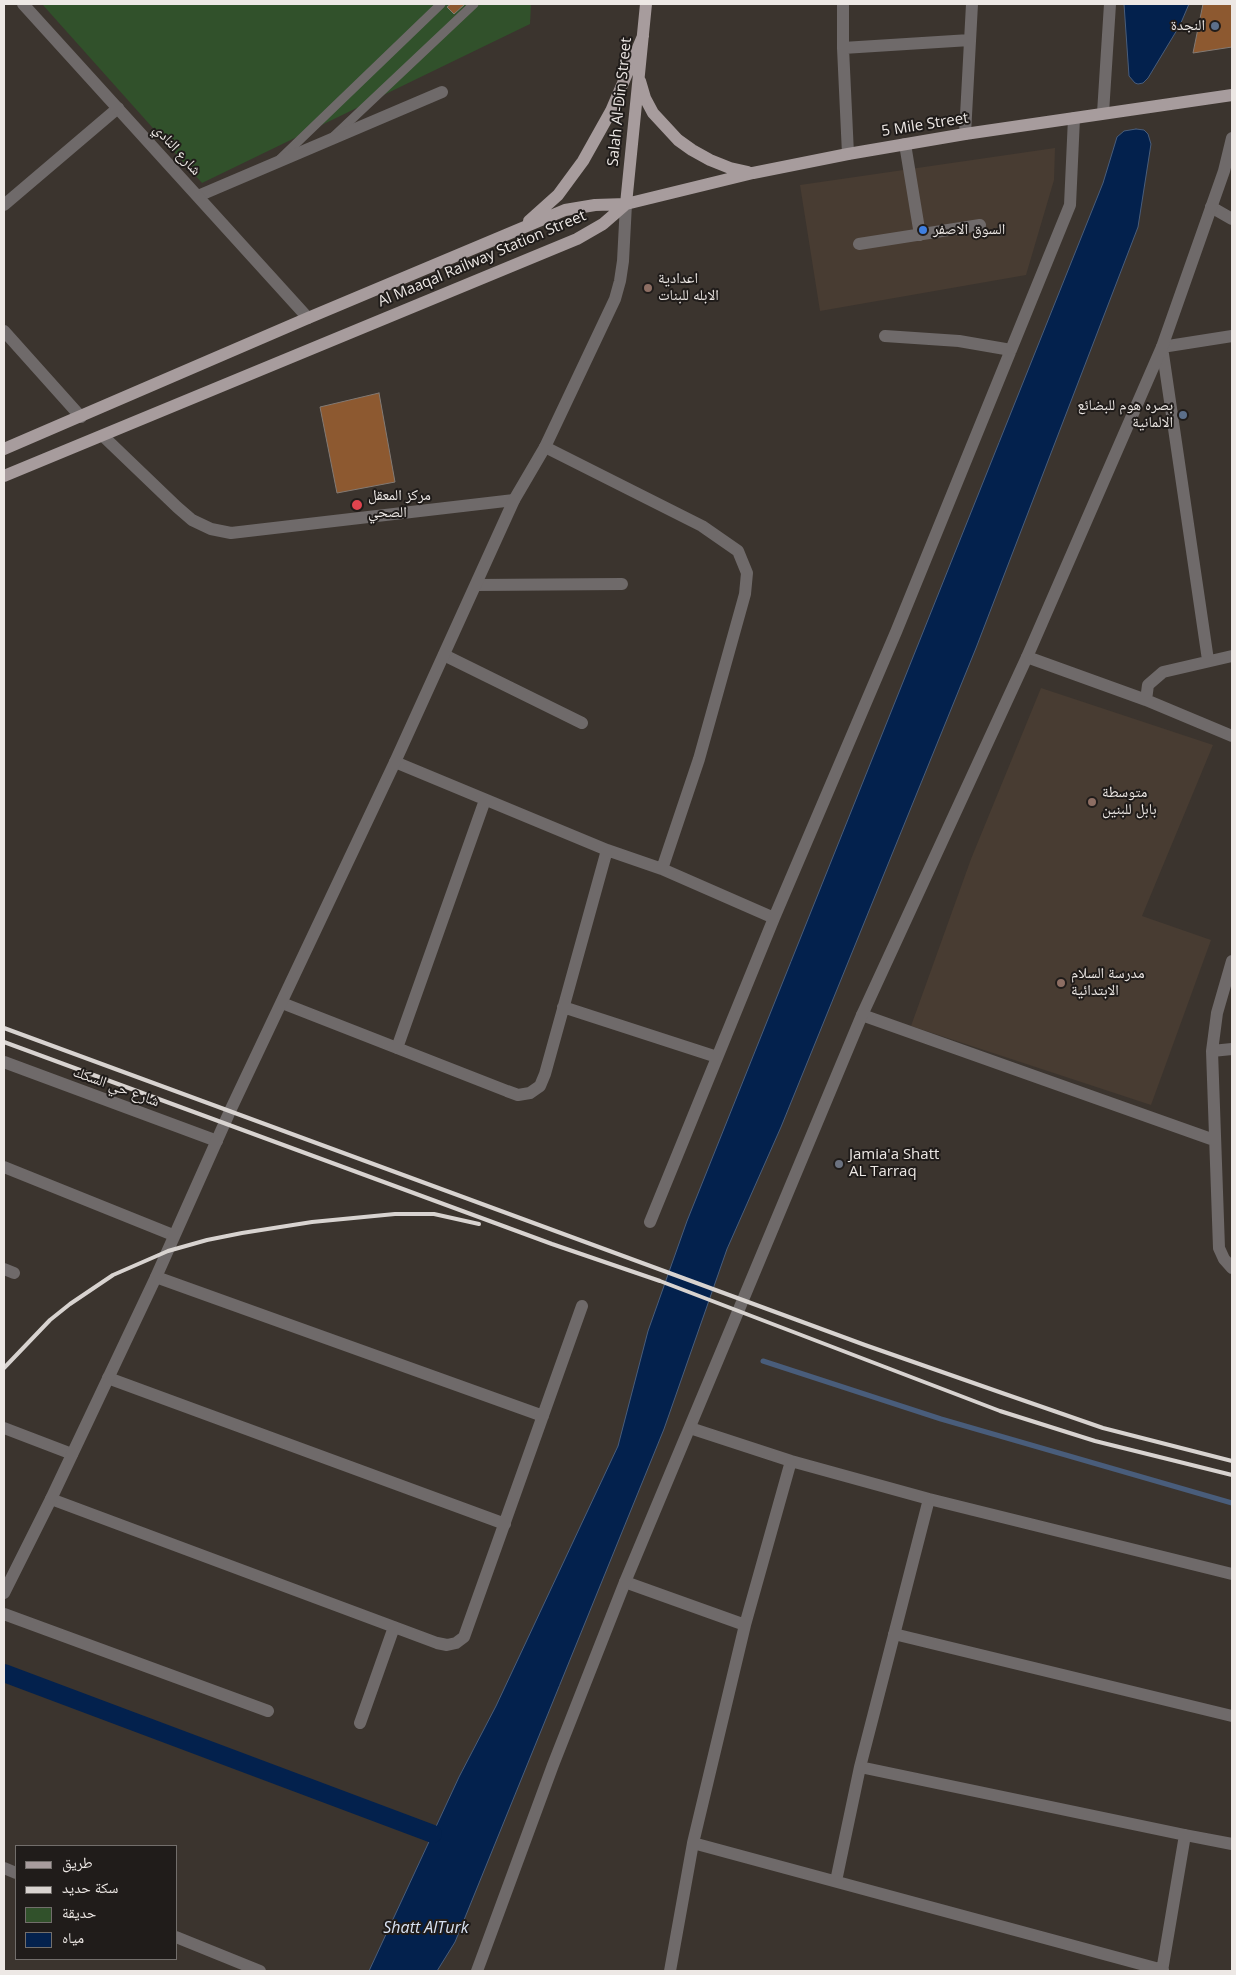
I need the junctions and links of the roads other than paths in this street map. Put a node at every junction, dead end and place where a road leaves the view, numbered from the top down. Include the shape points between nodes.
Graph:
1 (23, 4) edge
2 (440, 4) edge
3 (474, 4) edge
4 (646, 4) edge
5 (843, 4) edge
6 (972, 4) edge
7 (1110, 4) edge
8 (643, 36) junction
9 (970, 40) junction
10 (843, 48) junction
11 (638, 75) junction
12 (442, 92) dead end
13 (1232, 95) edge
14 (118, 108) junction
15 (1103, 114) junction
16 (1074, 118) junction
17 (965, 134) junction
18 (1232, 138) edge
19 (330, 139) junction
20 (905, 144) junction
21 (848, 154) junction
22 (276, 162) junction
23 (753, 173) junction
24 (198, 196) junction
25 (626, 204) junction
26 (4, 205) edge
27 (1211, 207) junction
28 (1232, 219) edge
29 (980, 225) dead end
30 (518, 229) junction
31 (920, 235) junction
32 (860, 244) dead end
33 (308, 318) junction
34 (4, 332) edge
35 (885, 336) dead end
36 (1232, 336) edge
37 (1162, 347) junction
38 (1011, 350) junction
39 (81, 417) junction
40 (103, 436) junction
41 (545, 447) junction
42 (4, 449) edge
43 (4, 476) edge
44 (514, 500) junction
45 (622, 584) dead end
46 (476, 585) junction
47 (444, 656) junction
48 (1027, 656) junction
49 (1232, 656) edge
50 (1208, 660) junction
51 (1146, 700) junction
52 (582, 723) dead end
53 (1232, 736) edge
54 (395, 762) junction
55 (485, 800) junction
56 (607, 850) junction
57 (662, 869) junction
58 (774, 918) junction
59 (1232, 961) edge
60 (282, 1004) junction
61 (564, 1007) junction
62 (862, 1015) junction
63 (397, 1048) junction
64 (1232, 1049) edge
65 (1212, 1051) junction
66 (717, 1057) junction
67 (4, 1062) edge
68 (1214, 1140) junction
69 (217, 1141) junction
70 (4, 1167) edge
71 (650, 1222) dead end
72 (173, 1235) junction
73 (1232, 1268) edge
74 (156, 1278) junction
75 (582, 1306) dead end
76 (108, 1378) junction
77 (543, 1416) junction
78 (4, 1428) edge
79 (690, 1428) junction
80 (72, 1454) junction
81 (791, 1461) junction
82 (51, 1499) junction
83 (929, 1499) junction
84 (505, 1524) junction
85 (1232, 1574) edge
86 (625, 1582) junction
87 (4, 1593) edge
88 (4, 1614) edge
89 (745, 1625) junction
90 (394, 1627) junction
91 (894, 1634) junction
92 (268, 1711) dead end
93 (1232, 1716) edge
94 (360, 1723) dead end
95 (860, 1767) junction
96 (1185, 1836) junction
97 (693, 1844) junction
98 (1232, 1844) edge
99 (836, 1881) junction
100 (178, 1939) edge
101 (260, 1971) edge
102 (477, 1971) edge
103 (670, 1971) edge
104 (1162, 1971) edge

1 - 14 street, شارع النادي
2 - 22 lane
3 - 19 lane
4 - 8 main road, Salah Al-Din Street
5 - 10 street
6 - 9 street
7 - 15 street
8 - 11 main road, Salah Al-Din Street
8 - 30 main road via 611,111 583,161 558,195
9 - 10 street
9 - 17 street
10 - 21 street
11 - 23 main road via 653,113 678,140 724,166
11 - 25 main road, Salah Al-Din Street
12 - 19 street
13 - 15 main road, 5 Mile Street
14 - 24 street, شارع النادي
14 - 26 street
15 - 16 main road, 5 Mile Street
16 - 17 main road, 5 Mile Street
16 - 38 street via 1070,204
17 - 20 main road, 5 Mile Street
18 - 27 street
19 - 22 street
20 - 21 main road, 5 Mile Street
20 - 31 street
21 - 23 main road, 5 Mile Street
22 - 24 street
23 - 25 main road, 5 Mile Street
24 - 33 street, شارع النادي
25 - 30 main road, Al Maaqal Railway Station Street via 565,210
25 - 40 main road, Al Maaqal Railway Station Street via 603,224 577,238
25 - 41 street via 623,261 615,299
27 - 28 street
27 - 37 street
29 - 31 street
30 - 33 main road, Al Maaqal Railway Station Street
31 - 32 street
33 - 39 main road, Al Maaqal Railway Station Street
34 - 39 street
35 - 38 street via 959,341
36 - 37 street
37 - 48 street
37 - 50 street
38 - 58 street
39 - 42 main road, Al Maaqal Railway Station Street
40 - 43 main road, Al Maaqal Railway Station Street
40 - 44 street via 192,520 211,529 231,533
41 - 44 street
41 - 57 street via 702,526 738,551 747,573 746,594 702,750
44 - 46 street
45 - 46 street
46 - 47 street
47 - 52 street
47 - 54 street
48 - 51 street
48 - 62 street
49 - 50 street
50 - 51 street via 1163,672 1148,685
51 - 53 street
54 - 55 street
54 - 60 street
55 - 56 street
55 - 63 street
56 - 57 street
56 - 61 street
57 - 58 street
58 - 66 street
59 - 65 street via 1216,1013
60 - 63 street
60 - 69 street
61 - 63 street via 540,1086 518,1096
61 - 66 street
62 - 68 street
62 - 79 street
64 - 65 street
65 - 68 street
66 - 71 street
67 - 69 street, شارع حي السكك
68 - 73 street via 1218,1248
69 - 72 street
70 - 72 street
72 - 74 street
74 - 76 street
74 - 77 street
75 - 77 street
76 - 80 street
76 - 84 street
77 - 84 street
78 - 80 street
79 - 81 street
79 - 86 street
80 - 82 street
81 - 83 street
81 - 89 street
82 - 87 street
82 - 90 street
83 - 85 street
83 - 91 street
84 - 90 street via 464,1636 447,1645
86 - 89 street
86 - 102 street
88 - 92 street
89 - 97 street
90 - 94 street
91 - 93 street
91 - 95 street
95 - 96 street
95 - 99 street
96 - 98 street
96 - 104 street
97 - 99 street
97 - 103 street
99 - 104 street
100 - 101 street

